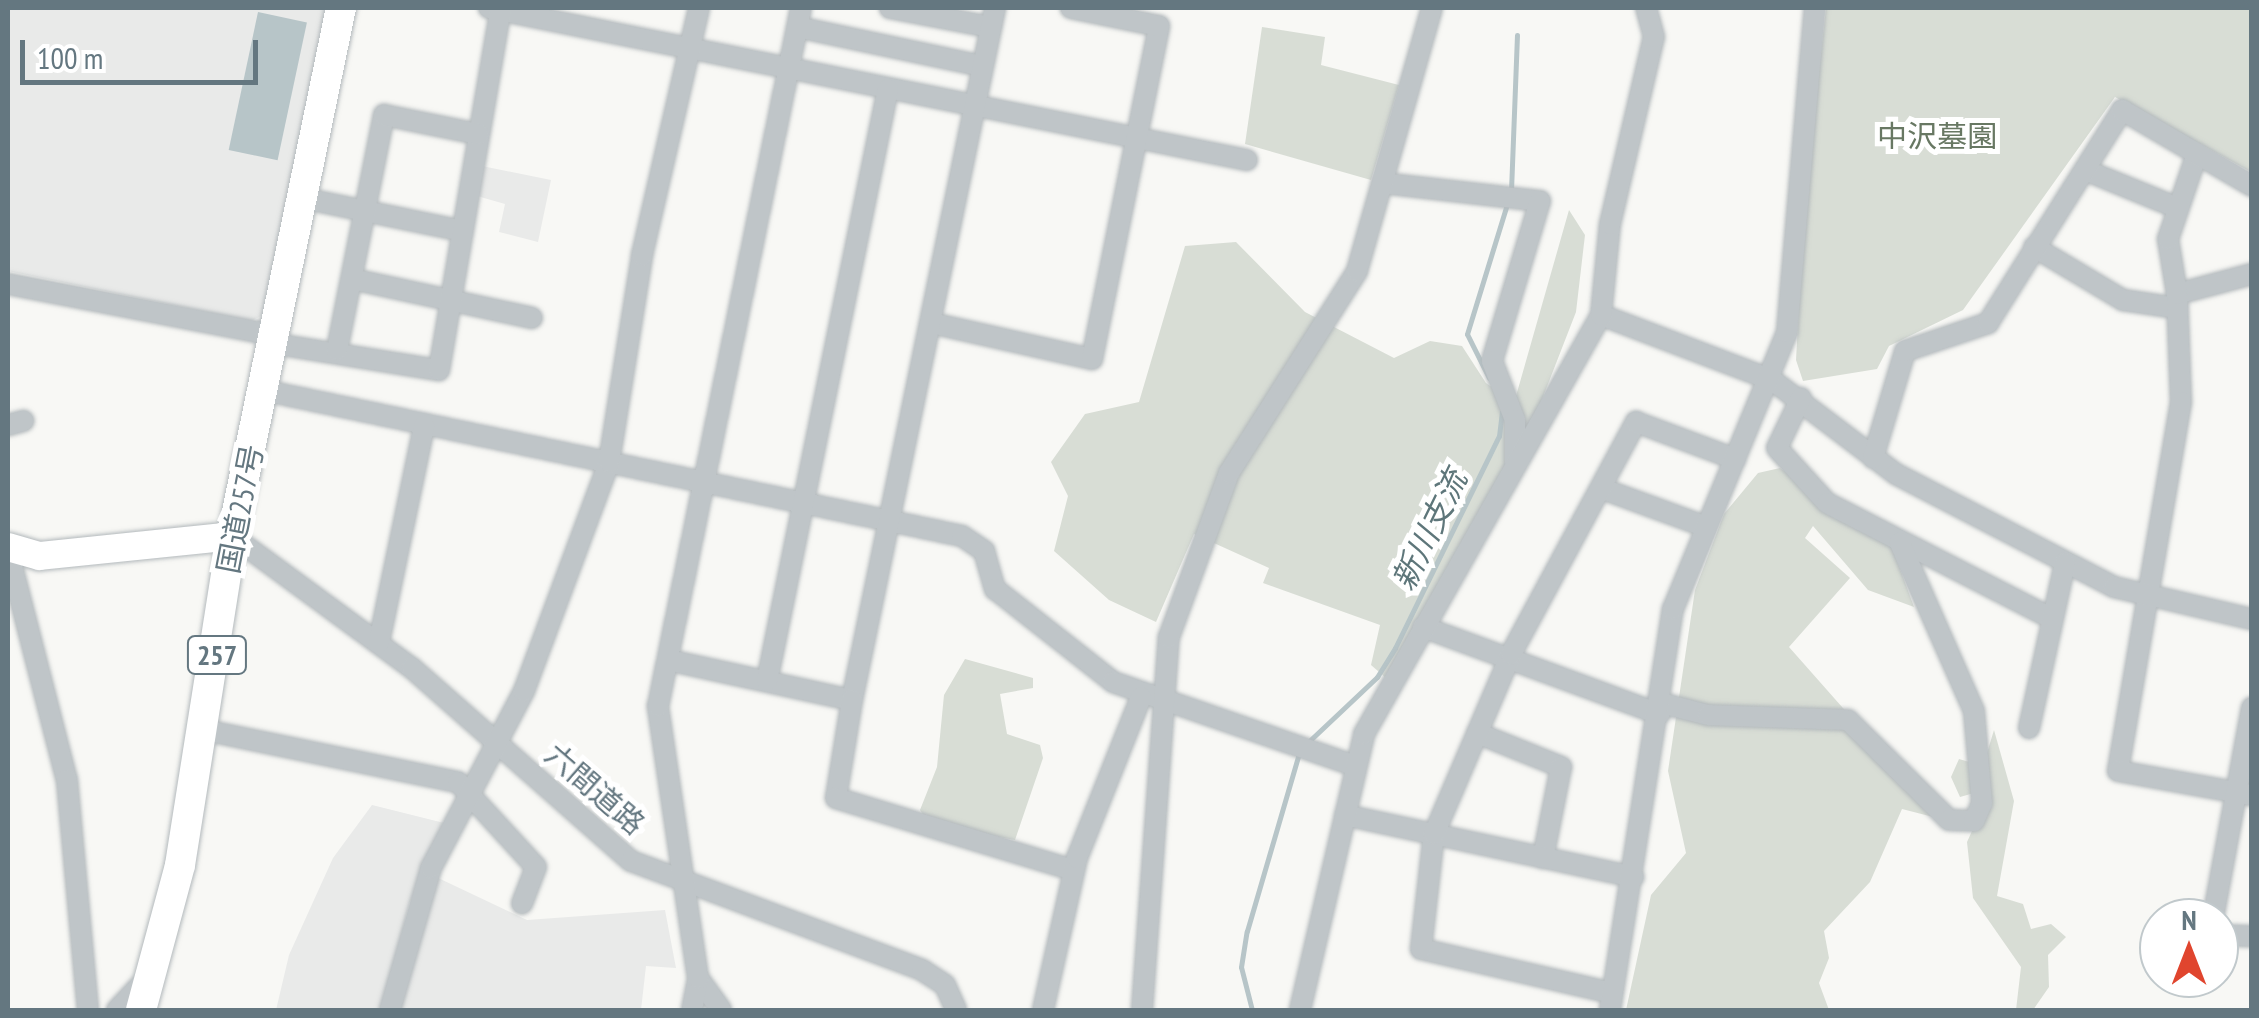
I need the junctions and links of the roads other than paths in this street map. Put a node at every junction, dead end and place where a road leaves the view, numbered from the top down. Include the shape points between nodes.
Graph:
1 (341, 8) edge
2 (497, 8) edge
3 (699, 8) edge
4 (890, 8) edge
5 (1072, 8) edge
6 (1432, 8) edge
7 (1646, 8) edge
8 (1815, 8) edge
9 (799, 17) edge
10 (993, 17) edge
11 (690, 50) junction
12 (982, 66) junction
13 (788, 70) junction
14 (888, 89) junction
15 (974, 105) junction
16 (478, 134) junction
17 (1138, 140) junction
18 (2197, 154) junction
19 (1246, 160) dead end
20 (2084, 170) junction
21 (1382, 183) junction
22 (2252, 186) edge
23 (302, 198) junction
24 (2175, 207) junction
25 (365, 211) junction
26 (463, 231) junction
27 (2034, 248) junction
28 (2252, 274) edge
29 (352, 280) junction
30 (8, 284) edge
31 (2177, 301) junction
32 (451, 303) junction
33 (1601, 315) junction
34 (532, 318) dead end
35 (931, 323) junction
36 (271, 339) junction
37 (337, 350) junction
38 (1772, 380) junction
39 (262, 390) junction
40 (1801, 398) junction
41 (424, 426) junction
42 (1873, 458) junction
43 (1735, 459) junction
44 (608, 462) junction
45 (1515, 462) junction
46 (708, 482) junction
47 (1603, 488) junction
48 (804, 500) junction
49 (889, 520) junction
50 (1704, 526) junction
51 (232, 536) junction
52 (1900, 543) junction
53 (8, 549) edge
54 (2065, 563) junction
55 (2148, 600) junction
56 (2051, 618) junction
57 (2252, 618) edge
58 (1423, 627) junction
59 (379, 642) junction
60 (1510, 654) junction
61 (668, 660) junction
62 (767, 681) junction
63 (852, 700) junction
64 (1149, 701) junction
65 (2252, 708) edge
66 (1661, 709) junction
67 (2029, 728) dead end
68 (204, 730) junction
69 (1478, 733) junction
70 (499, 743) junction
71 (1356, 766) junction
72 (468, 792) junction
73 (2243, 793) edge
74 (1345, 815) junction
75 (1434, 834) junction
76 (1543, 858) junction
77 (1073, 870) junction
78 (1633, 877) junction
79 (684, 886) junction
80 (2218, 898) edge
81 (522, 904) dead end
82 (151, 972) junction
83 (698, 978) junction
84 (1611, 1002) edge
85 (88, 1010) edge
86 (117, 1010) edge
87 (141, 1010) edge
88 (390, 1010) edge
89 (692, 1010) edge
90 (721, 1010) edge
91 (956, 1010) edge
92 (1044, 1010) edge
93 (1142, 1010) edge
94 (1300, 1010) edge

1 - 23 highway, 国道257号 / 257
2 - 11 street
2 - 16 street
3 - 11 street
4 - 10 street
5 - 17 street via 1159,26
6 - 21 street
7 - 33 street via 1654,37 1607,237
8 - 38 street via 1786,332
9 - 12 street
9 - 13 street
10 - 12 street
11 - 13 street
11 - 44 street
12 - 15 street
13 - 14 street
13 - 46 street
14 - 15 street
14 - 48 street
15 - 17 street
15 - 35 street
16 - 25 street via 384,115
16 - 26 street
17 - 19 street
17 - 35 street via 1092,359
18 - 20 street via 2122,110
18 - 22 street
18 - 24 street
20 - 24 street
20 - 27 street
21 - 45 street via 1509,195 1542,206 1492,361 1516,420
21 - 64 street via 1350,286 1230,472
23 - 25 street
23 - 36 highway, 国道257号 / 257
24 - 31 street via 2168,238
25 - 26 street
25 - 29 street
26 - 32 street
27 - 31 street via 2123,300
27 - 42 street via 1988,323 1905,351
28 - 31 street
29 - 32 street
29 - 37 street
30 - 36 street
31 - 55 street via 2181,402
32 - 34 street
32 - 37 street via 440,370
33 - 38 street
33 - 45 street via 1542,430
35 - 49 street
36 - 37 street
36 - 39 highway, 国道257号 / 257
38 - 40 street
38 - 43 street
39 - 41 street
39 - 51 highway, 国道257号 / 257
40 - 42 street
40 - 52 street via 1777,448 1827,503
41 - 44 street
41 - 59 street
42 - 54 street
43 - 47 street via 1636,422
43 - 50 street
44 - 46 street
44 - 70 street
45 - 58 street
46 - 48 street
46 - 61 street
47 - 50 street
47 - 60 street
48 - 49 street
48 - 62 street
49 - 63 street
49 - 64 street via 976,541 995,590 1051,625 1094,671
50 - 66 street via 1673,610
51 - 53 main road via 40,556
51 - 59 street, 六間道路
51 - 68 highway, 国道257号 / 257
52 - 56 street
52 - 66 street via 1974,711 1982,803 1974,821 1950,820 1848,720
53 - 85 street via 67,780
54 - 55 street
54 - 56 street
55 - 57 street
55 - 73 street via 2118,771
56 - 67 street
58 - 60 street
58 - 71 street via 1376,706
59 - 70 street, 六間道路
60 - 66 street
60 - 69 street
61 - 62 street
61 - 79 street via 660,732
62 - 63 street
63 - 77 street via 836,798
64 - 71 street
64 - 77 street
64 - 93 street
65 - 73 street
66 - 78 street
68 - 72 street via 458,782
68 - 82 highway, 国道257号 / 257
69 - 75 street
69 - 76 street via 1562,767
70 - 72 street
70 - 79 street, 六間道路 via 631,861
71 - 74 street
72 - 81 street via 536,868
72 - 88 street via 417,904
73 - 80 street
74 - 75 street
74 - 94 street
75 - 76 street
75 - 84 street via 1421,949
76 - 78 street
77 - 92 street
78 - 84 street
79 - 83 street
79 - 91 street, 六間道路 via 922,970 945,985
82 - 86 street
82 - 87 highway, 国道257号 / 257
83 - 89 street
83 - 90 street

